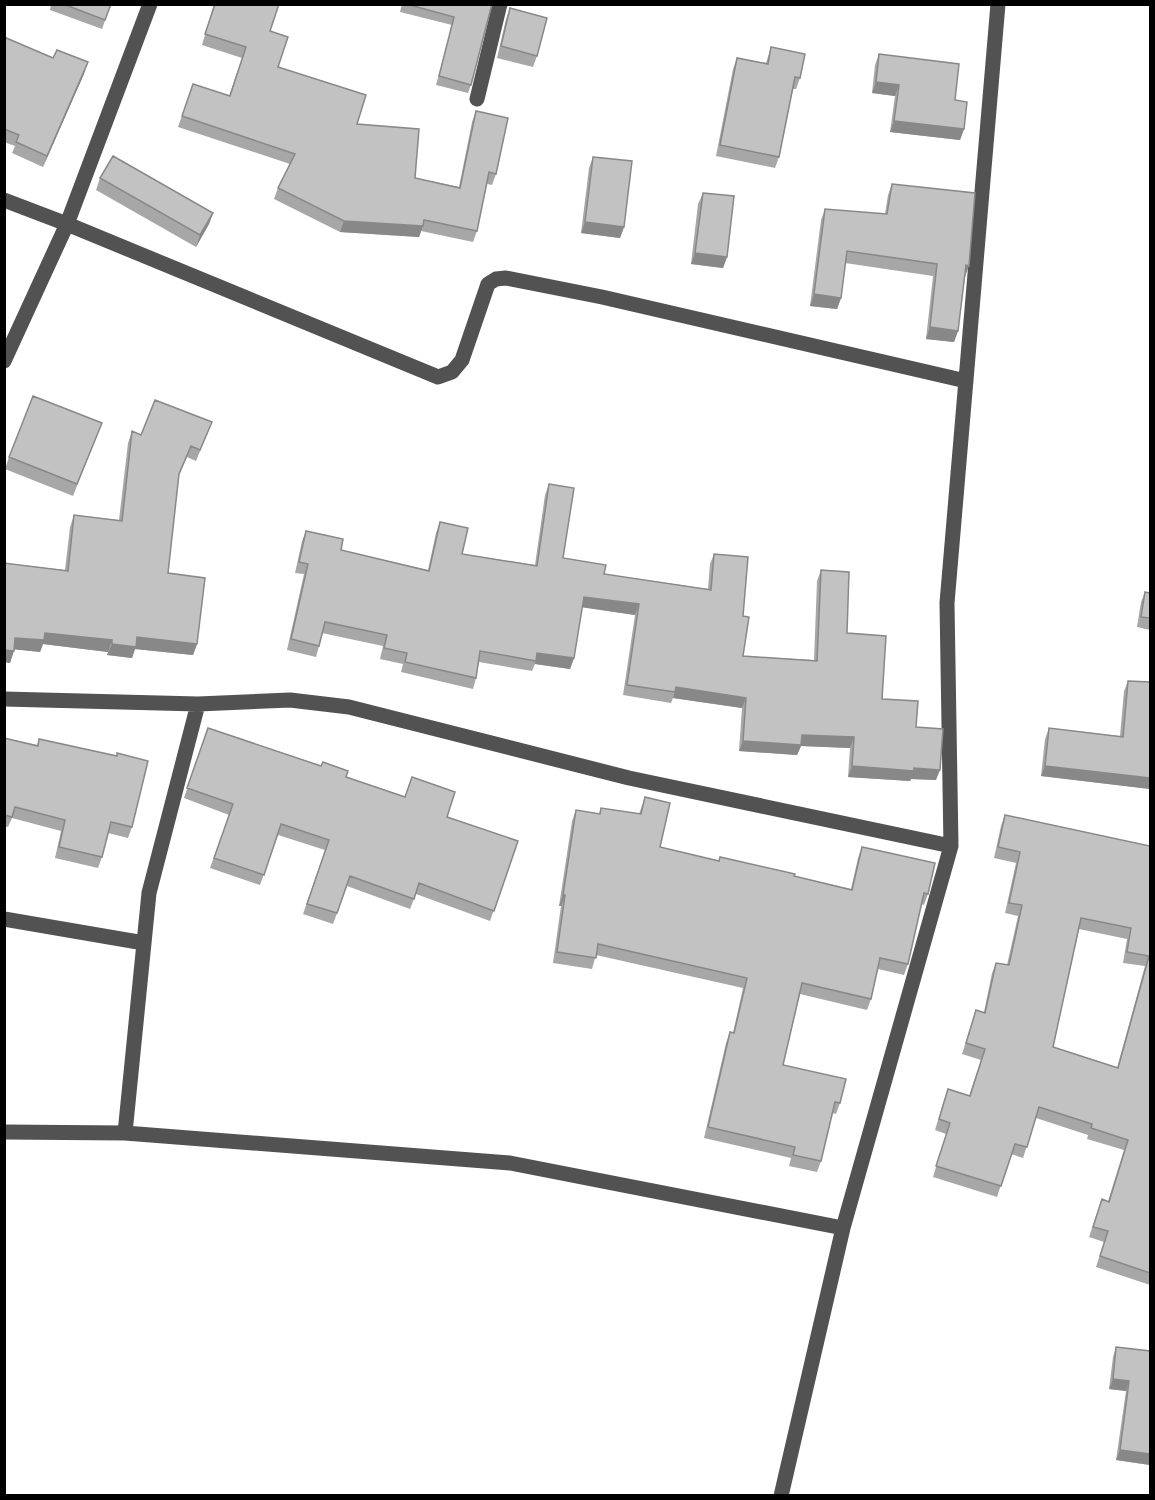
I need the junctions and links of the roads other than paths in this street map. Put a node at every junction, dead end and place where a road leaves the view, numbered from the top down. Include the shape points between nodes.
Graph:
1 (150, 4) edge
2 (500, 4) edge
3 (998, 4) edge
4 (477, 99) dead end
5 (4, 200) edge
6 (67, 224) junction
7 (4, 361) edge
8 (966, 381) junction
9 (4, 699) edge
10 (198, 704) junction
11 (951, 846) junction
12 (4, 919) edge
13 (144, 943) junction
14 (4, 1132) edge
15 (125, 1133) junction
16 (843, 1228) junction
17 (781, 1496) edge

1 - 6 street
2 - 4 street
3 - 8 street
5 - 6 street
6 - 7 street
6 - 8 street via 438,377 452,372 462,360 488,284 506,278
8 - 11 street via 947,603
9 - 10 street
10 - 11 street via 290,700 349,707 629,778
10 - 13 street via 149,893
11 - 16 street
12 - 13 street
13 - 15 street
14 - 15 street
15 - 16 street via 510,1162
16 - 17 street

